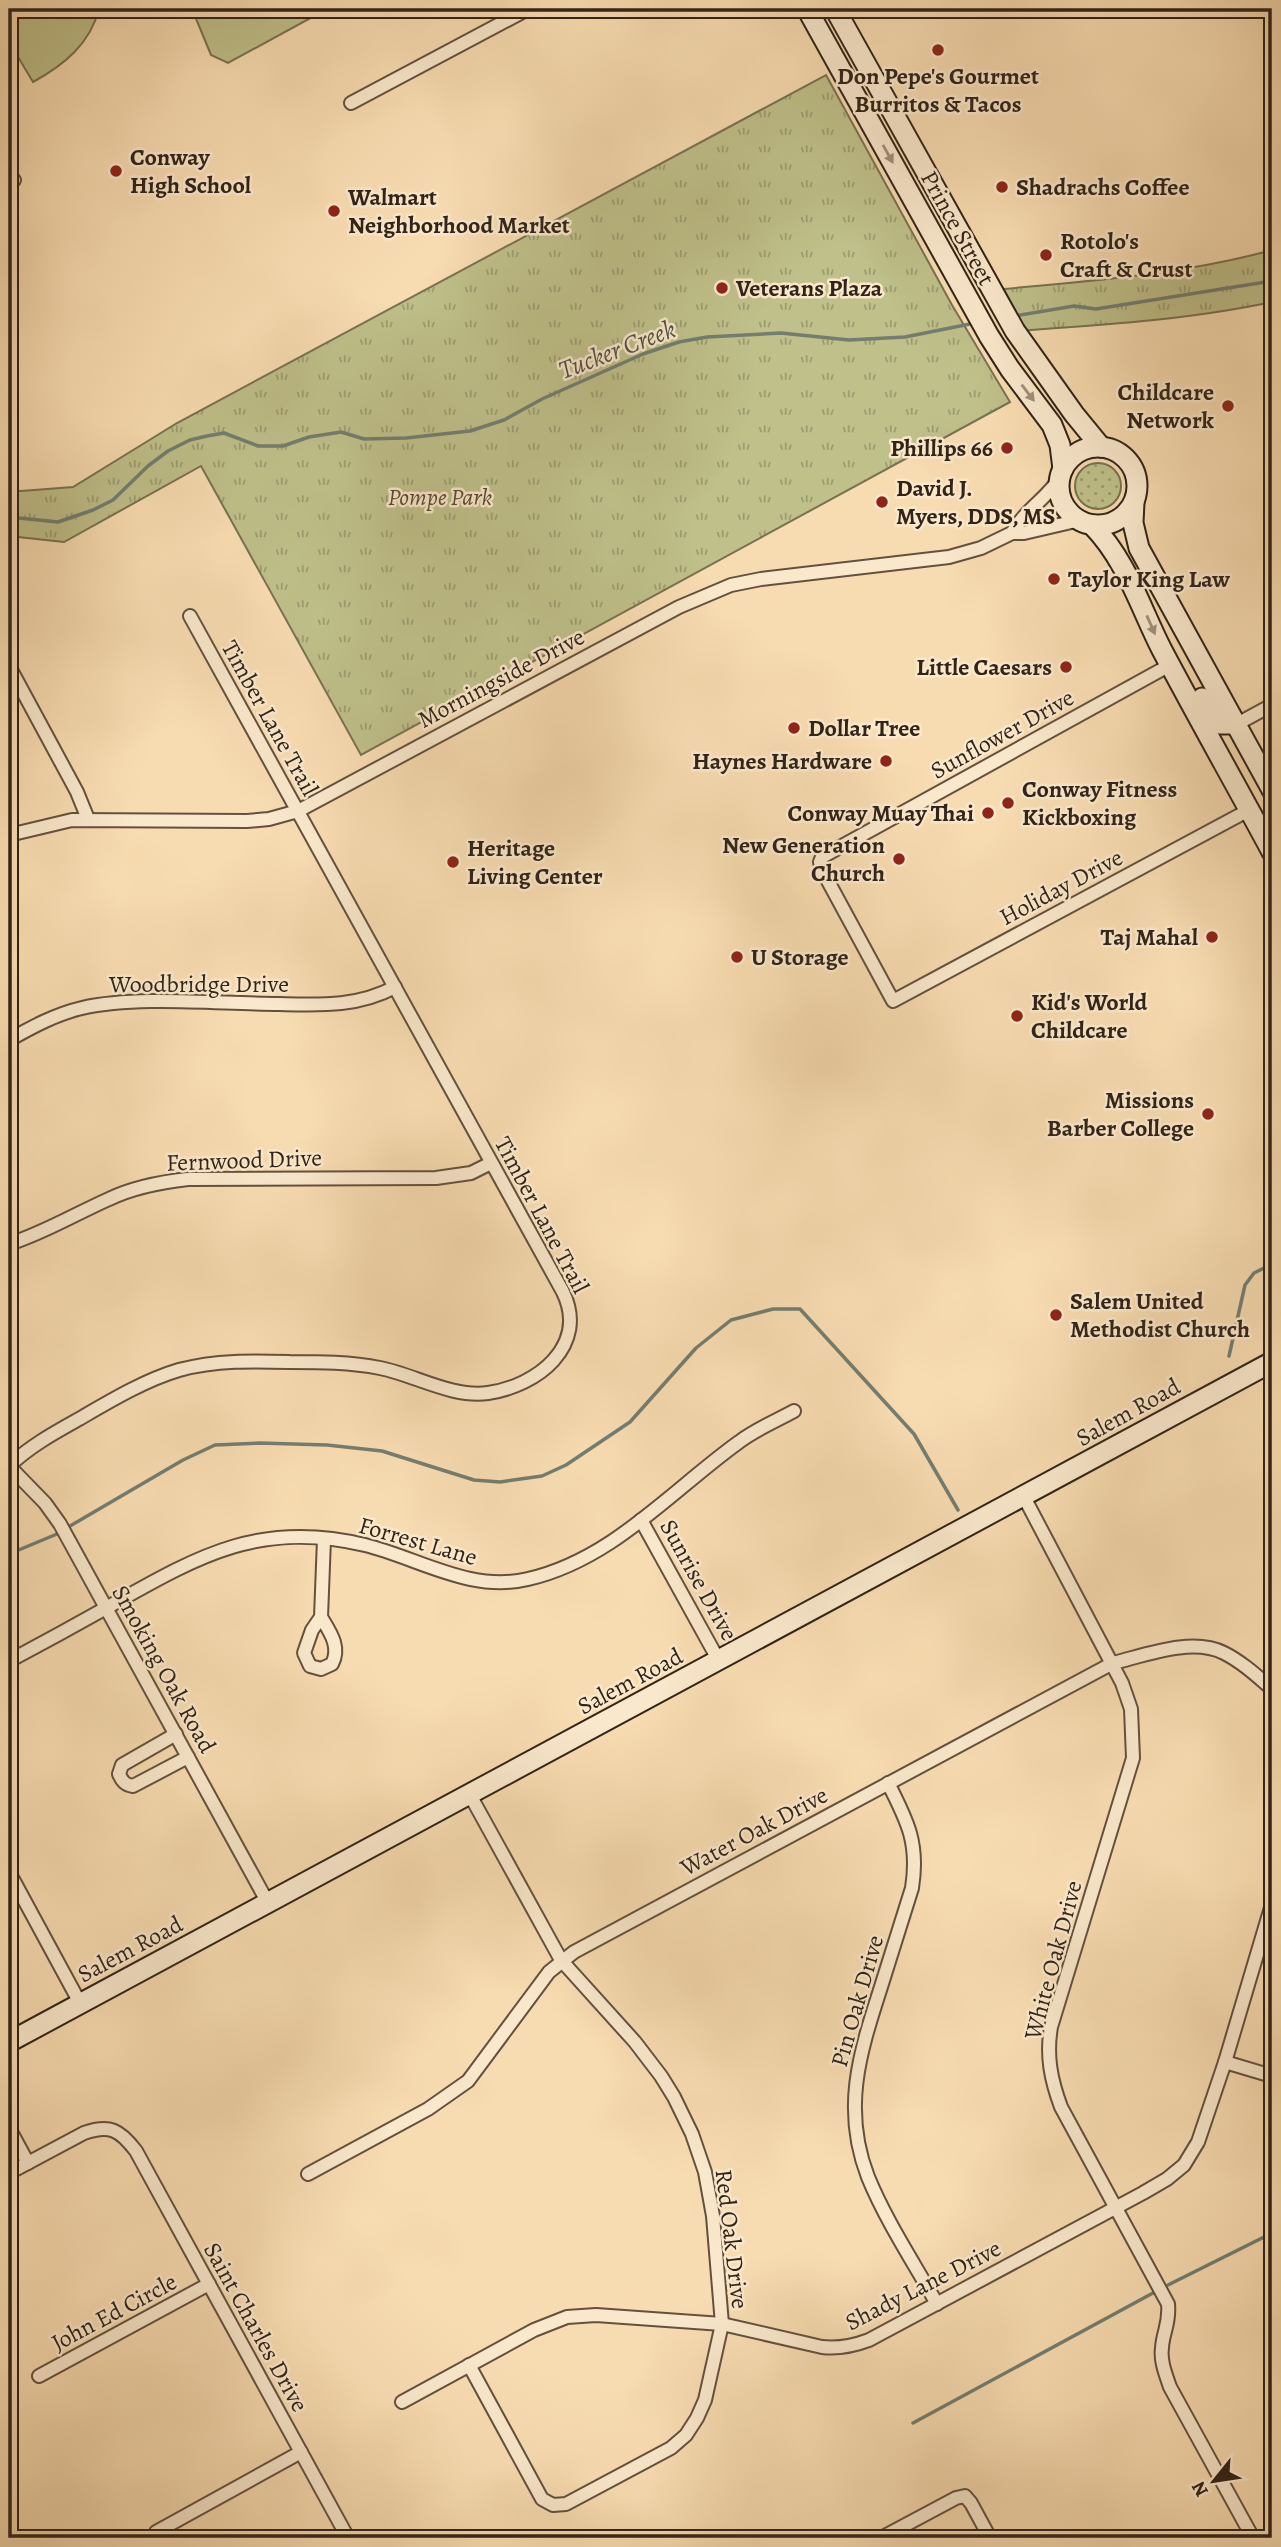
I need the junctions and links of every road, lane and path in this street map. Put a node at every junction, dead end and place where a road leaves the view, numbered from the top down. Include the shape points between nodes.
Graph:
1 (528, 9) edge
2 (807, 9) edge
3 (835, 9) edge
4 (351, 103) dead end
5 (1101, 447) junction
6 (1062, 474) junction
7 (1134, 502) junction
8 (1086, 522) junction
9 (1012, 533) junction
10 (190, 616) dead end
11 (9, 666) edge
12 (1175, 673) junction
13 (1227, 705) junction
14 (1272, 705) edge
15 (1237, 724) junction
16 (1272, 790) edge
17 (298, 811) junction
18 (88, 819) junction
19 (1263, 822) edge
20 (9, 835) edge
21 (1272, 852) edge
22 (394, 988) junction
23 (893, 1001) joint
24 (9, 1040) edge
25 (491, 1163) junction
26 (9, 1244) edge
27 (1272, 1362) edge
28 (794, 1411) dead end
29 (9, 1466) edge
30 (1024, 1497) junction
31 (642, 1520) junction
32 (324, 1539) junction
33 (106, 1608) junction
34 (321, 1617) dead end
35 (9, 1661) edge
36 (719, 1661) junction
37 (1113, 1663) junction
38 (1272, 1689) edge
39 (176, 1734) junction
40 (188, 1757) junction
41 (888, 1783) junction
42 (470, 1795) junction
43 (9, 1872) edge
44 (268, 1903) junction
45 (1272, 1904) edge
46 (561, 1961) junction
47 (80, 2003) junction
48 (9, 2042) edge
49 (1225, 2062) junction
50 (1272, 2076) edge
51 (9, 2128) edge
52 (28, 2163) junction
53 (9, 2173) edge
54 (308, 2174) dead end
55 (1116, 2208) junction
56 (209, 2284) junction
57 (937, 2304) junction
58 (722, 2325) junction
59 (469, 2365) junction
60 (39, 2376) dead end
61 (402, 2402) dead end
62 (301, 2452) junction
63 (156, 2532) dead end
64 (348, 2538) edge
65 (881, 2538) edge
66 (990, 2538) edge
67 (1253, 2538) edge

1 - 4 street
2 -> 6 main road, Prince Street via 989,336 1052,425 1060,445
3 - 5 main road, Prince Street via 1015,331
5 - 6 main road via 1079,452
5 - 7 main road via 1119,454 1133,469 1137,482
6 - 8 main road via 1064,505
6 - 9 street, Morningside Drive
7 - 8 main road via 1120,518 1107,524
7 - 13 main road via 1139,548
8 - 9 street, Morningside Drive
8 -> 12 main road via 1113,548
9 - 17 street, Morningside Drive via 949,557 731,586 679,607
10 - 17 street, Timber Lane Trail
11 - 18 street
12 - 13 main road via 1189,666 1218,705
12 - 15 main road via 1196,688 1220,724
12 - 19 main road
12 - 23 street, Sunflower Drive via 822,857 820,863
13 - 15 main road
14 - 15 street
15 - 16 main road
17 - 18 street, Morningside Drive via 247,821
17 - 22 street, Timber Lane Trail
18 - 20 street, Morningside Drive
19 - 21 main road
19 - 23 street, Holiday Drive
22 - 24 street, Woodbridge Drive via 369,1000 351,1002 102,1005 50,1019
22 - 25 street, Timber Lane Trail
25 - 26 street, Fernwood Drive via 471,1173 436,1178 163,1181 110,1198
25 - 29 street, Timber Lane Trail via 570,1310 564,1348 539,1372 481,1394 359,1364 218,1362 178,1370 125,1394 26,1450
27 - 30 main road, Salem Road
28 - 31 street, Forrest Lane via 740,1441
29 - 33 street, Smoking Oak Road via 60,1524
30 - 36 main road, Salem Road
30 - 37 street, White Oak Drive
31 - 32 street, Forrest Lane via 559,1570 509,1582 466,1578 366,1545
31 - 36 street, Sunrise Drive
32 - 33 street, Forrest Lane via 287,1537 223,1548
32 - 34 street
33 - 35 street, Forrest Lane
33 - 39 street, Smoking Oak Road
36 - 42 main road, Salem Road
37 - 38 street, Water Oak Drive via 1174,1649 1207,1648 1235,1659
37 - 41 street, Water Oak Drive
37 - 55 street, White Oak Drive via 1131,1709 1133,1758 1048,2042 1052,2084 1061,2107
39 - 40 street, Smoking Oak Road
39 - 40 street via 122,1765 121,1779 133,1786
40 - 44 street, Smoking Oak Road
41 - 46 street, Water Oak Drive
41 - 57 street, Pin Oak Drive via 909,1828 915,1870 862,2045 854,2096 856,2125 869,2178
42 - 44 main road, Salem Road
42 - 46 street, Red Oak Drive
43 - 47 street
44 - 47 main road, Salem Road
45 - 49 street, Shady Lane Drive
46 - 54 street, Water Oak Drive via 468,2081 428,2109
46 - 58 street, Red Oak Drive via 635,2042 661,2076 687,2124 705,2172 713,2216
47 - 48 main road, Salem Road
49 - 50 street
49 - 55 street, Shady Lane Drive via 1198,2142 1184,2165
51 - 52 street
52 - 53 street
52 - 56 street, Saint Charles Drive via 96,2129 107,2128 126,2137
55 - 57 street, Shady Lane Drive
55 - 67 street, White Oak Drive via 1168,2304 1161,2349 1170,2387
56 - 60 street, John Ed Circle
56 - 62 street, Saint Charles Drive
57 - 58 street, Shady Lane Drive via 869,2340 835,2348
58 - 59 street, Shady Lane Drive via 567,2317
58 - 59 street, Red Oak Drive via 705,2400 687,2435 566,2504 553,2505 542,2499
59 - 61 street, Shady Lane Drive
62 - 63 street
62 - 64 street, Saint Charles Drive
65 - 66 street via 965,2496

